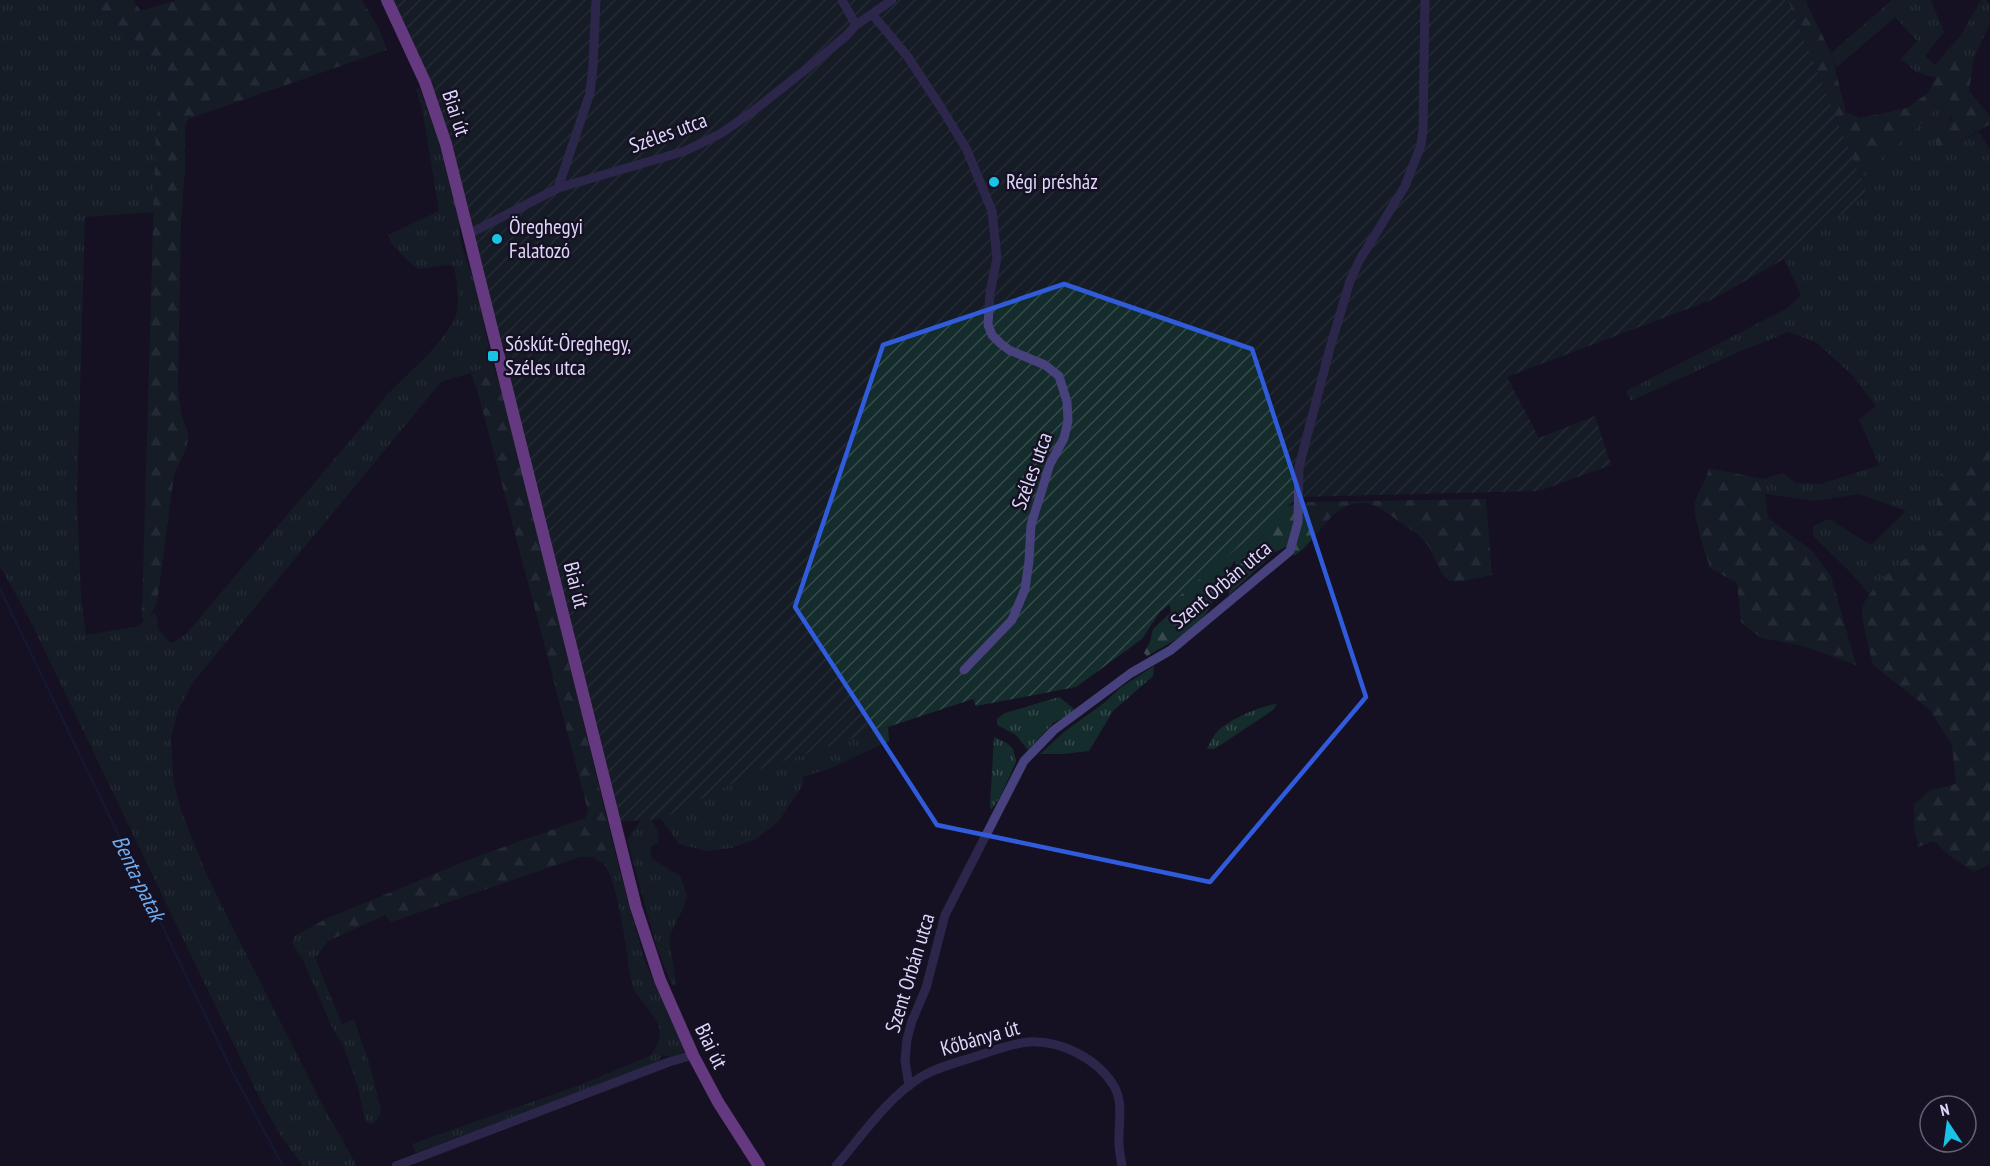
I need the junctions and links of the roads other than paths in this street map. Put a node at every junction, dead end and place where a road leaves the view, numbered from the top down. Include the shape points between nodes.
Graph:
1 (387, 0) edge
2 (596, 0) edge
3 (842, 0) edge
4 (892, 0) edge
5 (1425, 0) edge
6 (872, 14) junction
7 (856, 25) junction
8 (558, 188) junction
9 (469, 234) junction
10 (964, 670) dead end
11 (693, 1055) junction
12 (909, 1086) junction
13 (396, 1166) edge
14 (759, 1166) edge
15 (836, 1166) edge
16 (1122, 1166) edge

1 - 9 main road, Biai út via 435,109
2 - 8 street via 590,93
3 - 7 street
4 - 6 street, Széles utca
5 - 12 street, Szent Orbán utca via 1421,145 1405,186 1350,282 1299,467 1298,522 1290,551 1171,651 1131,674 1054,730 1024,761 945,915 926,988 907,1039
6 - 7 street, Széles utca
6 - 10 street, Széles utca via 908,57 966,148 992,211 997,258 988,325 992,335 1009,350 1045,365 1059,376 1067,402 1064,438 1050,464 1031,525 1025,589 1012,620
7 - 8 street, Széles utca via 805,70 720,134 685,151
8 - 9 street, Széles utca
9 - 11 main road, Biai út via 636,907 660,980
11 - 13 street
11 - 14 main road, Biai út
12 - 15 street, Kőbánya út
12 - 16 street, Kőbánya út via 937,1069 1007,1046 1028,1042 1077,1052 1104,1072 1114,1086 1120,1105

